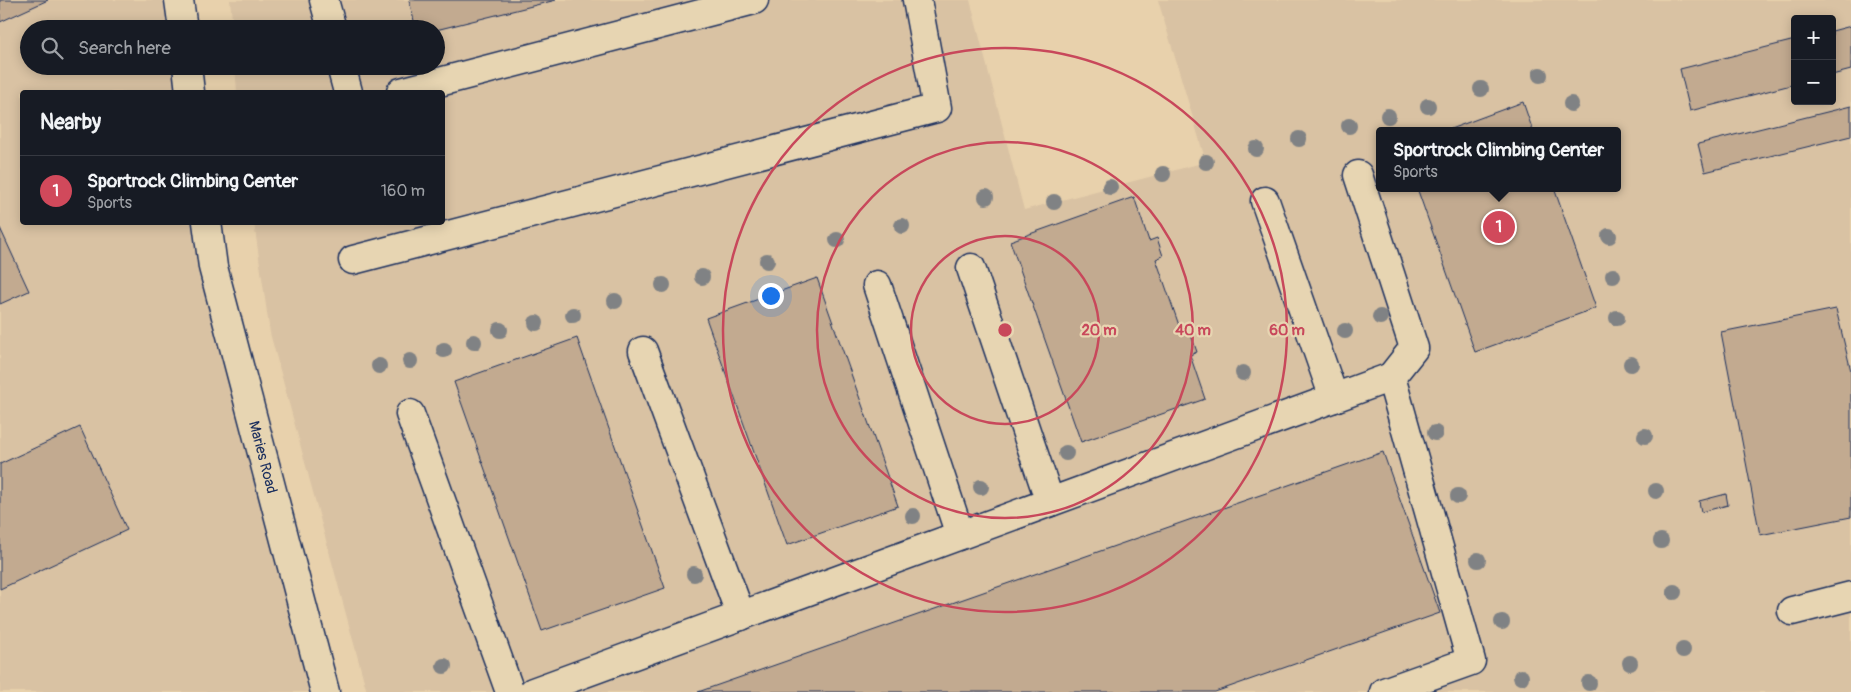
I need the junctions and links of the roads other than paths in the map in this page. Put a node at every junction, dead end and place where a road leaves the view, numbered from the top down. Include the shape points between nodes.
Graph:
1 (179, 0) edge
2 (324, 0) edge
3 (754, 0) edge
4 (917, 0) edge
5 (182, 20) edge
6 (330, 20) edge
7 (188, 75) edge
8 (343, 75) edge
9 (190, 90) edge
10 (347, 90) edge
11 (409, 90) edge
12 (1358, 175) dead end
13 (1265, 201) dead end
14 (207, 225) edge
15 (353, 260) dead end
16 (971, 268) dead end
17 (876, 285) dead end
18 (643, 351) dead end
19 (1391, 378) junction
20 (1334, 398) junction
21 (410, 414) dead end
22 (1050, 502) junction
23 (960, 536) junction
24 (1851, 596) edge
25 (1792, 611) dead end
26 (741, 616) junction
27 (325, 692) edge
28 (510, 692) edge
29 (533, 692) edge
30 (1384, 692) edge

1 - 5 street
2 - 6 street
3 - 11 street
4 - 15 street via 938,108
7 - 9 street
8 - 10 street
12 - 19 street via 1414,348
13 - 20 street
14 - 27 street, Maries Road via 213,267
16 - 22 street
17 - 23 street
18 - 26 street
19 - 20 street
19 - 30 street via 1471,661
20 - 22 street
21 - 28 street
22 - 23 street
23 - 26 street
24 - 25 street
26 - 29 street

